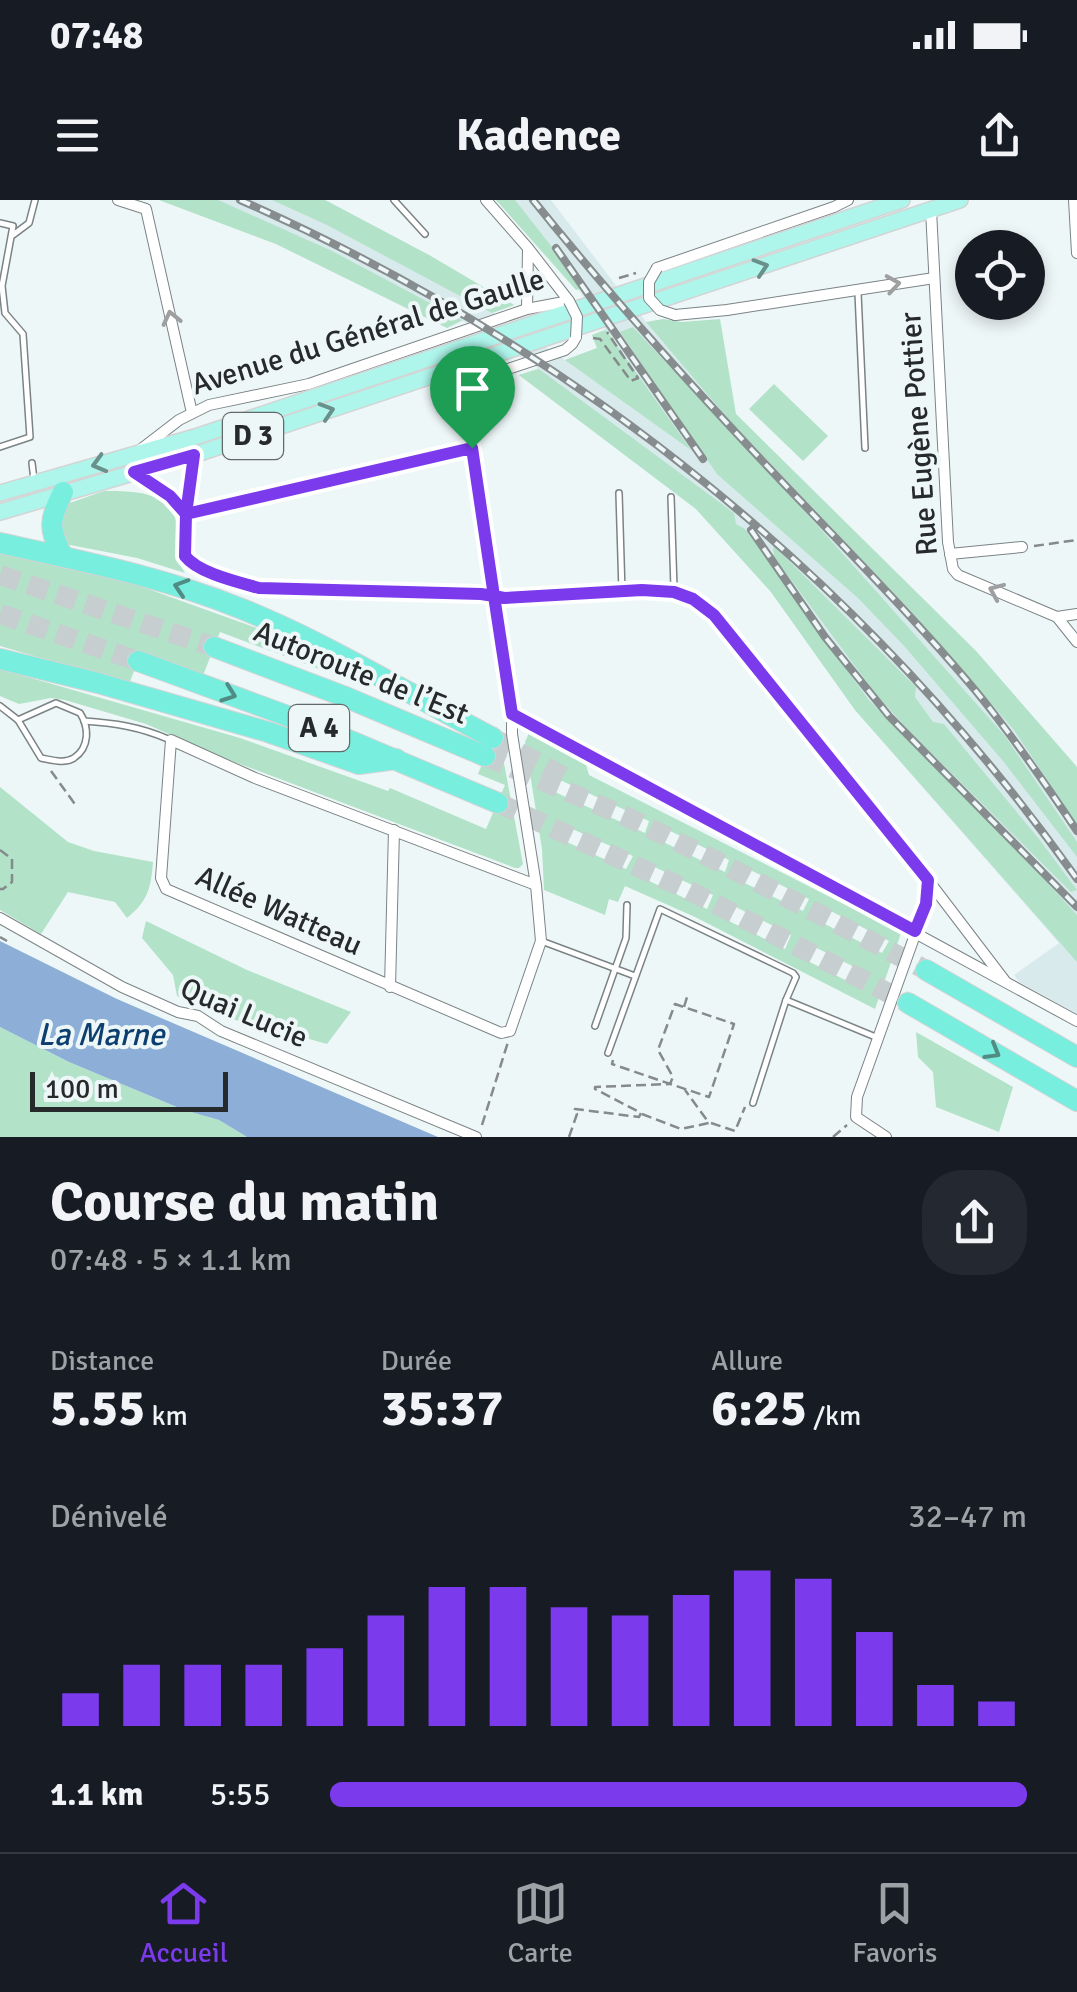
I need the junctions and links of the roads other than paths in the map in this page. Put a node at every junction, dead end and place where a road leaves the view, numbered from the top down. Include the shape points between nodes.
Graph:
1 (35, 200) edge
2 (118, 200) edge
3 (394, 200) edge
4 (486, 200) edge
5 (848, 200) edge
6 (902, 200) edge
7 (960, 200) edge
8 (1074, 200) edge
9 (931, 210) junction
10 (0, 223) edge
11 (424, 234) dead end
12 (11, 237) junction
13 (528, 248) junction
14 (1077, 253) edge
15 (934, 278) junction
16 (858, 290) junction
17 (569, 301) junction
18 (528, 310) junction
19 (192, 413) junction
20 (0, 447) edge
21 (472, 448) junction
22 (864, 448) dead end
23 (136, 454) junction
24 (194, 455) junction
25 (32, 463) dead end
26 (134, 472) junction
27 (34, 483) junction
28 (63, 492) junction
29 (0, 493) edge
30 (619, 493) dead end
31 (670, 497) dead end
32 (0, 512) edge
33 (186, 514) junction
34 (0, 544) edge
35 (1022, 547) road end
36 (950, 554) junction
37 (63, 557) junction
38 (622, 592) junction
39 (674, 592) junction
40 (494, 596) junction
41 (1077, 614) edge
42 (1057, 617) junction
43 (1077, 642) edge
44 (214, 647) tunnel mouth
45 (0, 659) edge
46 (138, 661) tunnel mouth
47 (0, 706) edge
48 (512, 714) junction
49 (18, 720) junction
50 (84, 720) junction
51 (171, 740) junction
52 (396, 759) junction
53 (498, 802) tunnel mouth
54 (394, 830) junction
55 (928, 880) junction
56 (536, 885) junction
57 (627, 905) dead end
58 (0, 918) edge
59 (915, 931) junction
60 (541, 942) junction
61 (616, 969) junction
62 (926, 970) tunnel mouth
63 (635, 976) junction
64 (1005, 981) junction
65 (390, 987) junction
66 (786, 1000) junction
67 (908, 1003) tunnel mouth
68 (1077, 1021) edge
69 (595, 1026) dead end
70 (878, 1038) junction
71 (608, 1053) road end
72 (1077, 1057) edge
73 (1077, 1101) edge
74 (753, 1103) road end
75 (478, 1135) edge
76 (886, 1137) edge

1 - 12 lane via 29,223
19 -> 2 street via 146,209
3 - 11 lane
4 - 13 street
5 - 16 street, bridge via 656,268 648,298 675,314
6 - 23 main road, Avenue du Général de Gaulle / D 3
7 - 9 main road, Avenue du Général de Gaulle / D 3
8 - 14 street
9 - 15 street, Rue Eugène Pottier
24 -> 9 main road, Avenue du Général de Gaulle / D 3
10 - 12 lane via 13,226
12 - 20 lane via 2,286 5,313 22,334 30,437
13 - 17 street
13 - 18 street
16 -> 15 street
15 - 36 street, Rue Eugène Pottier
16 - 22 lane
17 - 18 street, Avenue du Général de Gaulle
17 - 21 street, bridge via 577,317 572,344 470,386 465,399
18 - 19 street, Avenue du Général de Gaulle via 309,384
19 - 23 street, Avenue du Général de Gaulle
21 - 33 street
21 - 40 street
23 -> 27 main road, Avenue du Général de Gaulle / D 3
24 - 26 main road, Avenue du Général de Gaulle / D 3
24 - 33 street
25 - 27 lane
26 - 28 main road, Avenue du Général de Gaulle / D 3
26 - 33 street
27 - 29 main road, Avenue du Général de Gaulle / D 3
28 - 32 main road, Avenue du Général de Gaulle / D 3
28 - 37 highway via 50,524
30 - 38 lane
31 - 39 lane
33 - 40 street via 189,562 236,582
34 - 37 highway
35 - 36 street
42 -> 36 street, Rue Eugène Pottier via 958,574
44 -> 37 highway, Autoroute de l’Est / A 4 via 489,747 335,653 244,610
38 - 39 street
38 - 40 street
39 - 55 street via 714,615
40 - 48 street
41 - 42 street
42 - 43 street, Rue Eugène Pottier
45 - 52 highway via 360,764
46 -> 52 highway, A 4
47 - 49 lane
48 - 56 street
48 - 59 street
49 - 50 lane via 56,704
49 - 50 lane via 42,758 61,762 74,758 86,741
50 - 51 lane
51 - 54 street
51 - 65 street, Allée Watteau via 161,878 166,889
52 - 53 highway, A 4
54 - 56 street
54 - 65 street
55 - 59 street
55 - 64 street
56 - 60 street
57 - 61 lane
58 - 75 street, Quai Lucie via 122,988
59 - 64 street
59 - 70 street
60 - 61 lane
60 - 65 street, Allée Watteau via 509,1036
61 - 63 lane
61 - 69 lane
62 - 72 highway
63 - 66 lane via 660,909 793,973
63 - 71 lane
64 - 68 street
66 - 70 lane
66 - 74 lane
67 -> 73 highway
70 - 76 street via 856,1118

